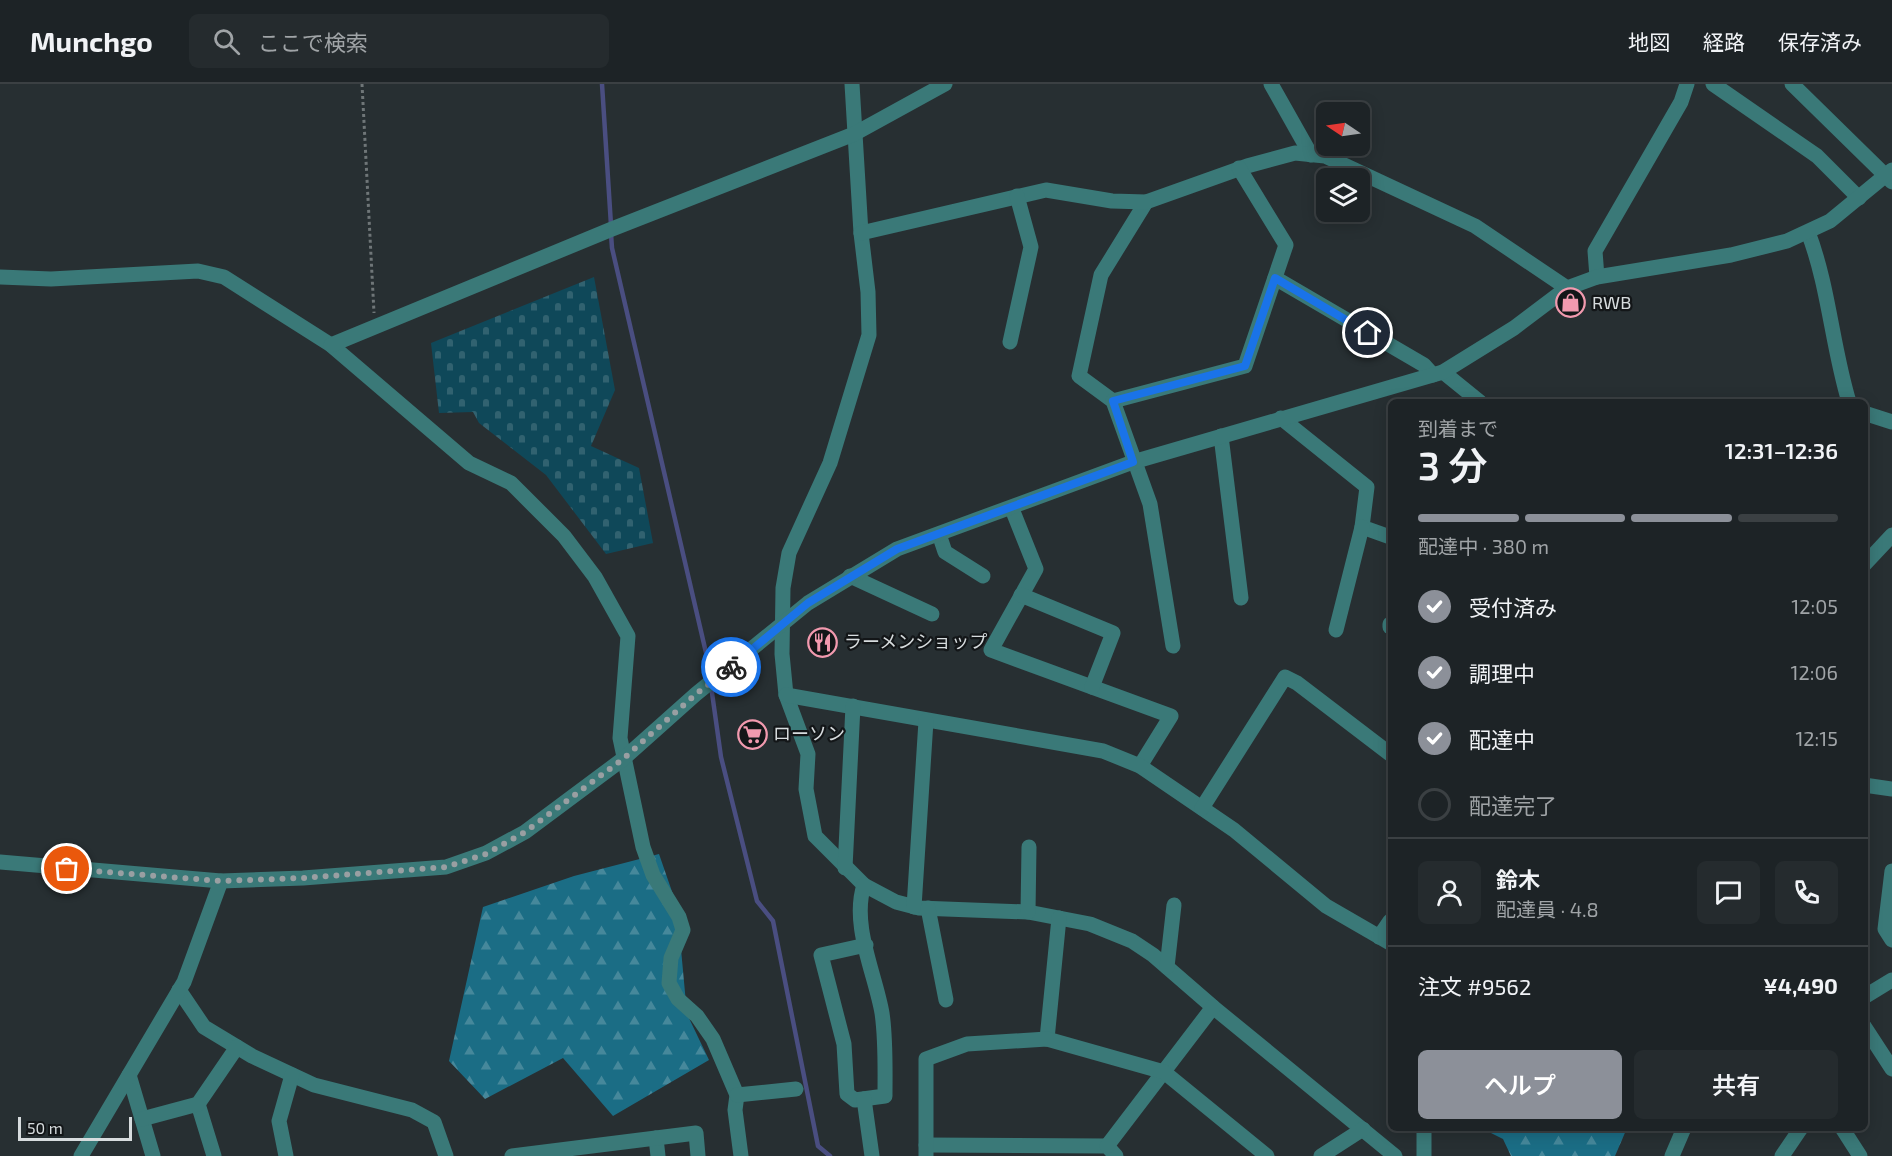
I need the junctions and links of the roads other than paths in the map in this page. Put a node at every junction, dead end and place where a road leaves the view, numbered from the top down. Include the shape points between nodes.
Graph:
1 (852, 84) edge
2 (945, 84) edge
3 (1271, 84) edge
4 (1687, 84) edge
5 (1713, 84) edge
6 (1792, 84) edge
7 (854, 134) junction
8 (1311, 155) junction
9 (1239, 168) junction
10 (1890, 176) edge
11 (1017, 196) junction
12 (1858, 198) junction
13 (1146, 202) junction
14 (1808, 232) junction
15 (861, 233) junction
16 (0, 277) edge
17 (1597, 277) junction
18 (1275, 278) junction
19 (1567, 288) junction
20 (1010, 342) dead end
21 (331, 345) junction
22 (1438, 374) junction
23 (1476, 399) edge
24 (1848, 399) edge
25 (1113, 401) junction
26 (1868, 414) edge
27 (1281, 418) junction
28 (1892, 422) edge
29 (1221, 436) junction
30 (1133, 462) junction
31 (1012, 509) junction
32 (1362, 527) junction
33 (939, 534) junction
34 (1892, 535) edge
35 (1388, 536) edge
36 (1887, 551) edge
37 (1868, 563) edge
38 (850, 576) junction
39 (983, 576) dead end
40 (1022, 595) junction
41 (1241, 598) dead end
42 (932, 614) dead end
43 (782, 626) junction
44 (1336, 630) dead end
45 (1173, 646) dead end
46 (1092, 687) junction
47 (786, 695) junction
48 (853, 706) junction
49 (926, 721) junction
50 (1388, 752) edge
51 (623, 759) junction
52 (1140, 766) junction
53 (1868, 786) edge
54 (1892, 789) edge
55 (1202, 808) junction
56 (1029, 847) dead end
57 (0, 862) edge
58 (846, 868) junction
59 (1892, 871) edge
60 (221, 881) junction
61 (864, 885) junction
62 (1174, 905) dead end
63 (921, 908) junction
64 (1028, 912) junction
65 (1059, 918) junction
66 (1385, 940) edge
67 (1892, 940) edge
68 (866, 945) junction
69 (1167, 967) junction
70 (1892, 980) edge
71 (179, 990) junction
72 (1868, 995) edge
73 (946, 1000) dead end
74 (1213, 1007) junction
75 (1868, 1032) edge
76 (1047, 1039) junction
77 (237, 1047) junction
78 (1892, 1068) edge
79 (1164, 1072) junction
80 (129, 1075) junction
81 (292, 1075) junction
82 (796, 1089) dead end
83 (737, 1095) junction
84 (864, 1099) junction
85 (198, 1104) junction
86 (142, 1119) junction
87 (1363, 1129) junction
88 (1424, 1131) edge
89 (1682, 1131) edge
90 (1799, 1131) edge
91 (1843, 1131) edge
92 (656, 1138) junction
93 (926, 1151) edge
94 (1111, 1151) edge
95 (588, 1152) edge
96 (1852, 1152) edge
97 (85, 1153) edge
98 (153, 1156) edge
99 (214, 1156) edge
100 (286, 1156) edge
101 (446, 1156) edge
102 (517, 1156) edge
103 (658, 1156) edge
104 (698, 1156) edge
105 (741, 1156) edge
106 (872, 1156) edge
107 (1267, 1156) edge
108 (1321, 1156) edge
109 (1395, 1156) edge
110 (1424, 1156) edge
111 (1672, 1156) edge
112 (1782, 1156) edge

1 - 7 street
2 - 7 street
3 - 8 street
4 - 17 street via 1681,102 1595,251
5 - 12 street via 1817,156
6 - 10 street
7 - 15 street
7 - 21 street
8 - 9 street via 1295,153
8 - 19 street via 1326,156 1475,226
9 - 13 street
9 - 18 street via 1286,245
10 - 12 street
11 - 13 street via 1046,190 1112,201
11 - 15 street
11 - 20 street via 1031,247
12 - 14 street
13 - 25 street via 1101,275 1079,376
14 - 17 street via 1731,255
14 - 24 street via 1819,263 1834,349
15 - 43 street via 869,335 830,463 789,553
16 - 21 street via 51,279 198,271 224,277
17 - 19 street
18 - 22 street
18 - 25 street via 1245,366
19 - 22 street via 1514,328
21 - 51 street via 469,463 511,483 564,536 595,577 628,636 620,738
22 - 23 street
22 - 27 street
25 - 30 street
26 - 28 street
27 - 29 street
27 - 32 street via 1367,487
29 - 30 street
29 - 41 street
30 - 31 street
30 - 45 street via 1150,504
31 - 33 street
31 - 40 street via 1036,568
32 - 35 street
32 - 44 street
33 - 38 street via 897,549
33 - 39 street via 945,552
34 - 36 street
36 - 37 street
38 - 42 street
38 - 43 street via 808,603
40 - 46 street via 1113,633
40 - 46 street via 991,650
43 - 47 street
43 - 51 street via 696,694
46 - 52 street via 1172,716
47 - 48 street
47 - 58 street via 808,754 806,789 815,836
48 - 49 street
48 - 58 street
49 - 52 street via 1103,751
49 - 63 street
50 - 55 street via 1285,677
51 - 60 street via 525,832 486,854 446,867
51 - 83 street via 643,847 682,930 670,958 669,983 713,1039
52 - 55 street
53 - 54 street
55 - 66 street via 1326,906
56 - 64 street
57 - 60 street
58 - 61 street
59 - 67 street via 1885,929
60 - 71 street
61 - 63 street via 896,902
61 - 68 street via 859,900
62 - 69 street
63 - 64 street
63 - 73 street
64 - 65 street
65 - 69 street via 1114,933
65 - 76 street
68 - 84 street via 882,1012 885,1096
68 - 84 street via 821,955 844,1044 847,1094 855,1100
69 - 74 street
70 - 72 street
71 - 77 street via 204,1027
71 - 80 street
74 - 79 street
74 - 87 street
75 - 78 street
76 - 79 street
76 - 93 street via 967,1044 926,1059
77 - 81 street
77 - 85 street
79 - 94 street
79 - 107 street
80 - 86 street
80 - 97 street
81 - 100 street via 279,1121
81 - 101 street via 314,1086 412,1110 434,1122
82 - 83 street
83 - 105 street
84 - 106 street
85 - 86 street
85 - 99 street
86 - 98 street
87 - 108 street
87 - 109 street
88 - 110 street
89 - 111 street
90 - 112 street
91 - 96 street
92 - 95 street
92 - 103 street
92 - 104 street via 696,1133
93 - 94 street
95 - 102 street

